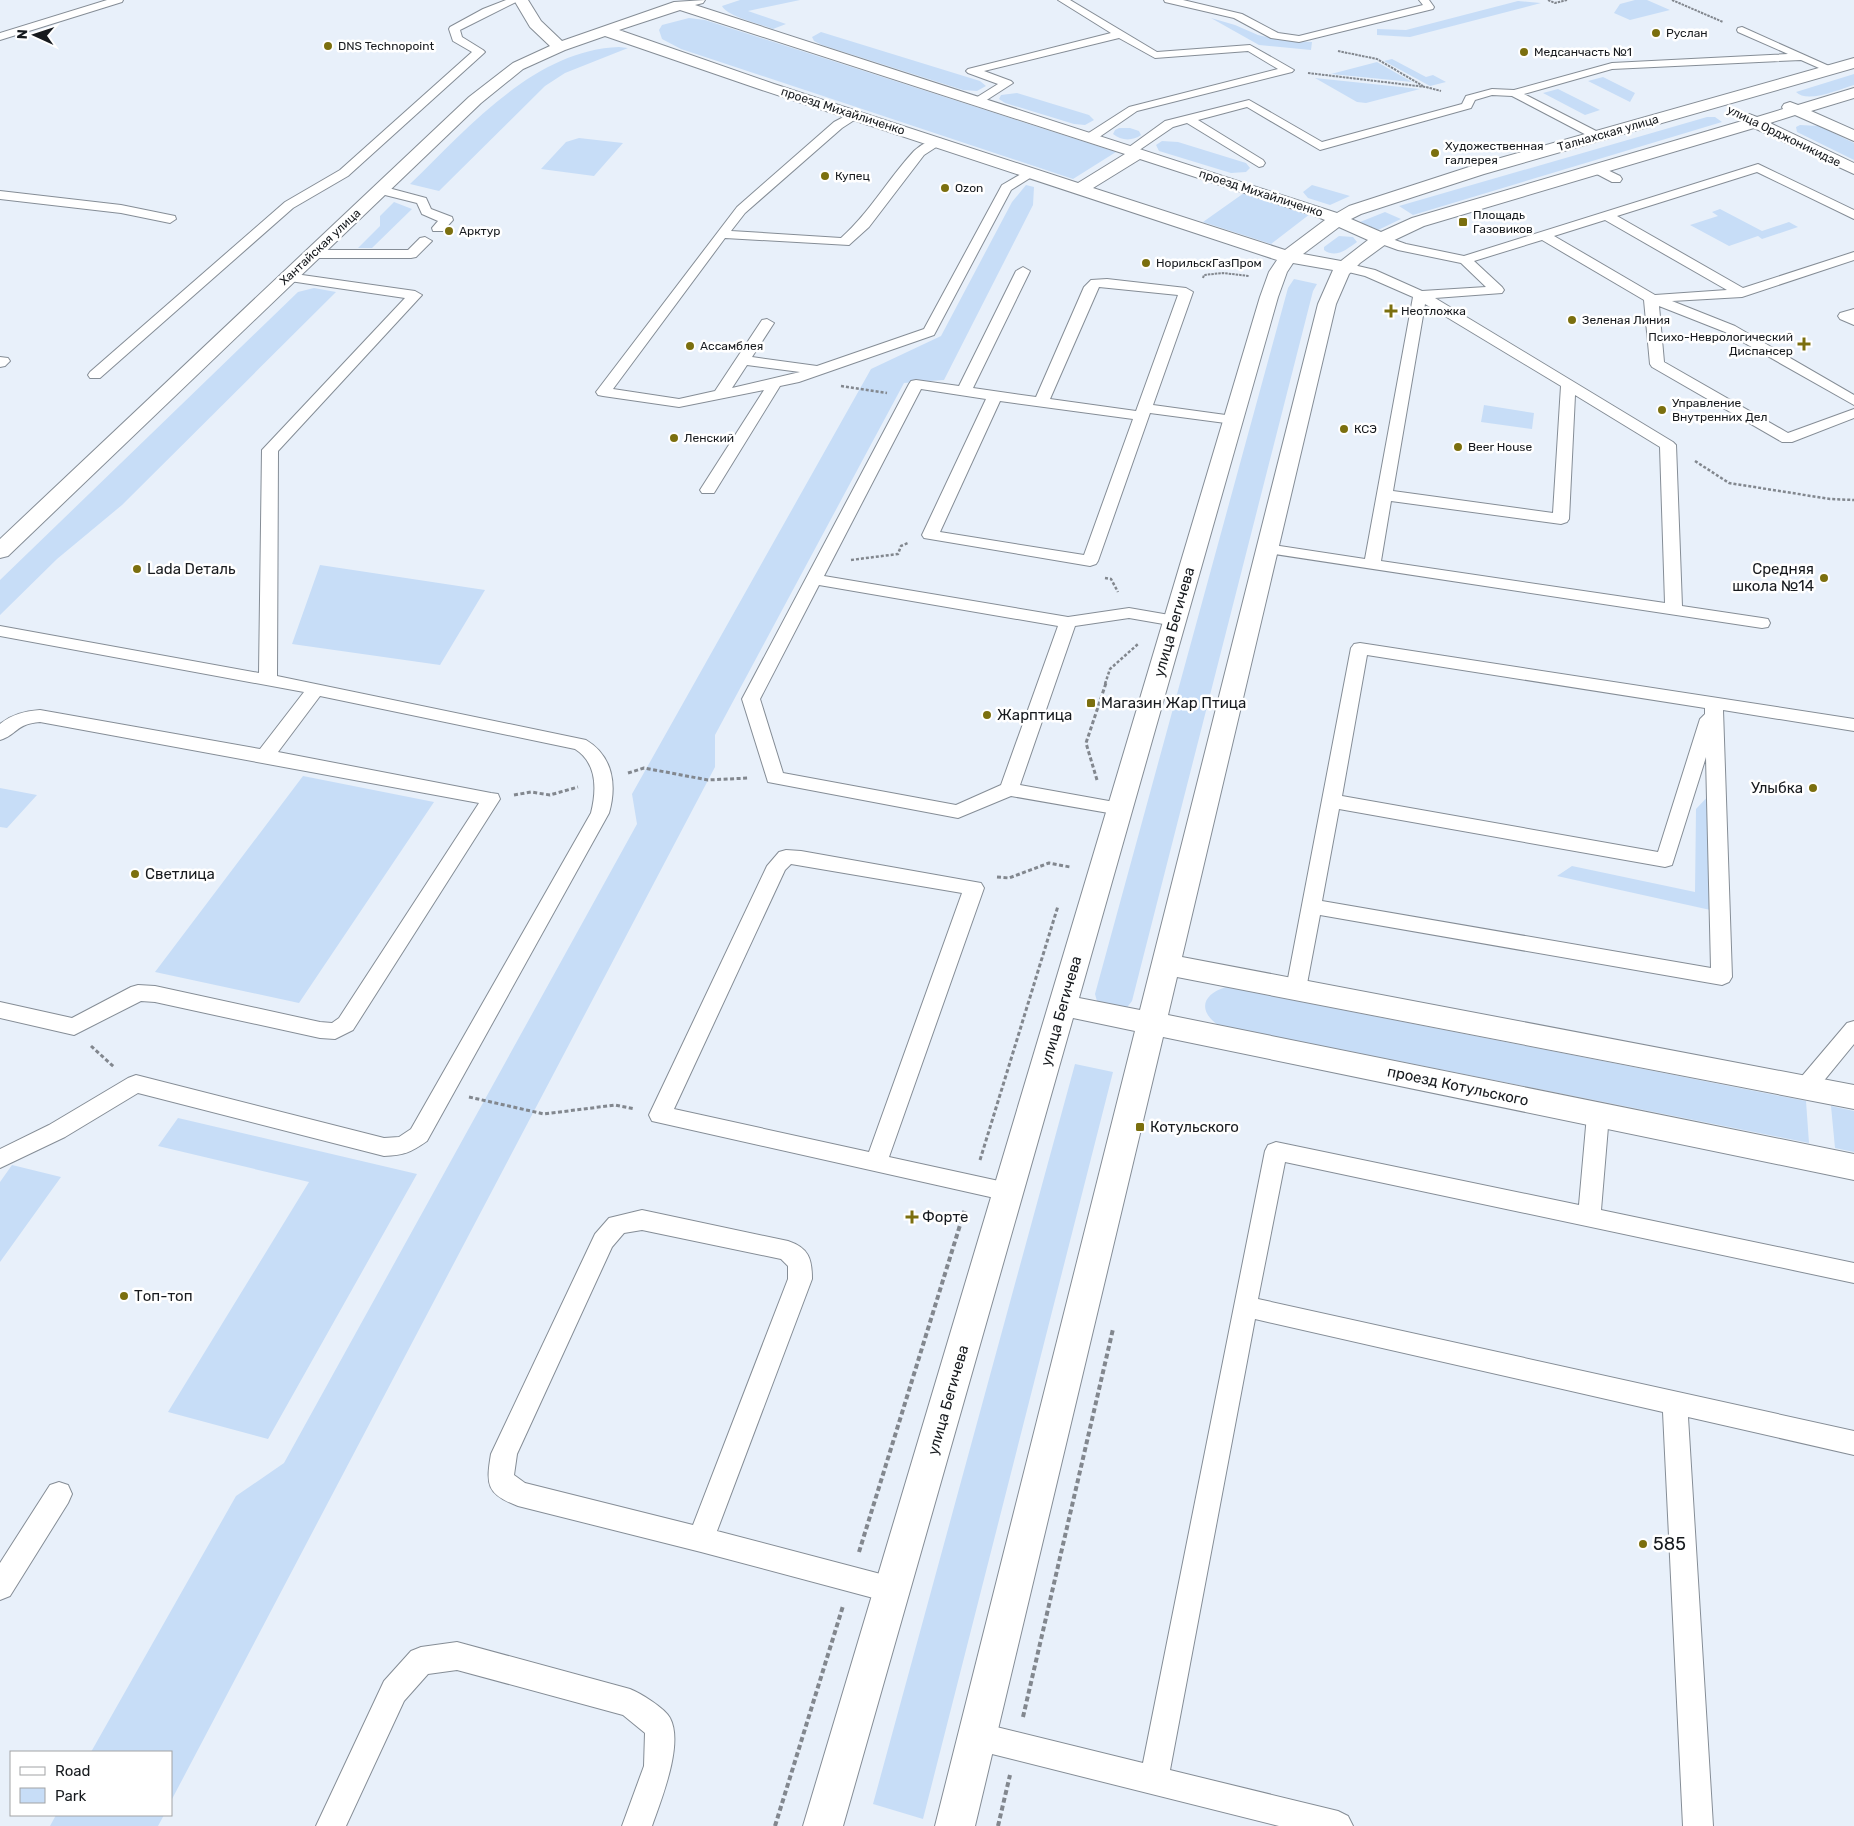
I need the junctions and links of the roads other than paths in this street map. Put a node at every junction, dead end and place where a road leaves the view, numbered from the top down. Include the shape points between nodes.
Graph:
1 (118, 0) edge
2 (515, 0) edge
3 (521, 0) edge
4 (698, 0) edge
5 (1063, 0) edge
6 (1170, 0) edge
7 (1424, 0) edge
8 (680, 5) junction
9 (1742, 30) road end
10 (606, 31) junction
11 (1120, 34) junction
12 (0, 37) edge
13 (560, 47) junction
14 (1804, 57) junction
15 (1854, 63) edge
16 (1832, 70) junction
17 (1757, 91) junction
18 (1514, 93) junction
19 (1854, 93) edge
20 (978, 101) junction
21 (1714, 102) junction
22 (1133, 109) junction
23 (1798, 110) junction
24 (855, 115) junction
25 (1189, 119) junction
26 (1160, 120) junction
27 (1756, 122) junction
28 (1596, 136) junction
29 (1854, 136) edge
30 (1091, 137) junction
31 (938, 142) junction
32 (1135, 152) junction
33 (1258, 162) dead end
34 (1597, 169) junction
35 (1854, 169) edge
36 (1032, 173) junction
37 (1616, 179) dead end
38 (1080, 189) junction
39 (381, 190) junction
40 (0, 194) edge
41 (1606, 215) junction
42 (1854, 215) edge
43 (170, 218) dead end
44 (1337, 220) junction
45 (438, 228) dead end
46 (721, 234) junction
47 (1543, 235) junction
48 (1381, 239) junction
49 (425, 241) dead end
50 (313, 254) junction
51 (1854, 256) edge
52 (1288, 257) junction
53 (1465, 260) junction
54 (1345, 267) junction
55 (1023, 271) dead end
56 (288, 278) junction
57 (1742, 293) junction
58 (1420, 295) junction
59 (1651, 298) junction
60 (1854, 313) edge
61 (1854, 321) edge
62 (767, 323) dead end
63 (742, 360) junction
64 (819, 370) junction
65 (95, 375) dead end
66 (775, 383) junction
67 (1568, 385) junction
68 (964, 391) junction
69 (719, 396) junction
70 (995, 396) junction
71 (1854, 401) edge
72 (1041, 402) junction
73 (1143, 412) junction
74 (1854, 413) edge
75 (1233, 420) junction
76 (708, 490) dead end
77 (1385, 495) junction
78 (1267, 549) junction
79 (0, 551) edge
80 (1372, 565) junction
81 (813, 579) junction
82 (1674, 610) junction
83 (1175, 621) junction
84 (1068, 622) junction
85 (1762, 623) dead end
86 (0, 631) edge
87 (268, 680) junction
88 (316, 689) junction
89 (1714, 703) junction
90 (1854, 725) edge
91 (0, 734) edge
92 (265, 756) junction
93 (1009, 789) junction
94 (1331, 801) junction
95 (1120, 809) junction
96 (1311, 906) junction
97 (1165, 964) junction
98 (1296, 989) junction
99 (1062, 1005) junction
100 (0, 1010) edge
101 (1151, 1023) junction
102 (1854, 1029) edge
103 (1805, 1088) junction
104 (1854, 1097) edge
105 (1598, 1115) junction
106 (0, 1159) edge
107 (876, 1163) junction
108 (1854, 1167) edge
109 (1008, 1192) junction
110 (1589, 1217) junction
111 (1854, 1273) edge
112 (1245, 1306) junction
113 (1675, 1403) junction
114 (1854, 1443) edge
115 (59, 1494) dead end
116 (701, 1539) junction
117 (0, 1587) edge
118 (892, 1590) junction
119 (976, 1736) junction
120 (1154, 1780) junction
121 (331, 1826) edge
122 (637, 1826) edge
123 (823, 1826) edge
124 (955, 1826) edge
125 (1338, 1826) edge
126 (1698, 1826) edge

1 - 12 lane
2 - 65 lane via 454,29 457,39 479,52 344,173 289,205
3 - 13 street via 535,24
4 - 8 street, Хантайская улица
5 - 11 lane
6 - 7 lane via 1238,16 1275,36 1299,39 1429,7
8 - 10 street, Хантайская улица
8 - 20 street, проезд Михайличенко
9 - 14 lane
10 - 13 street, Хантайская улица
10 - 24 street, проезд Михайличенко
11 - 20 lane via 972,71 1007,84
11 - 22 lane via 1155,55 1250,48 1288,70
13 - 39 street, Хантайская улица via 518,66 489,89
14 - 16 lane
14 - 18 lane via 1612,66
15 - 16 street, Талнахская улица
16 - 17 street, Талнахская улица
17 - 21 street, Талнахская улица
17 - 23 street, улица Орджоникидзе
18 - 25 lane via 1492,92 1470,98 1467,106 1320,146 1249,103
18 - 28 lane
19 - 23 street
20 - 30 street, проезд Михайличенко
21 - 27 street, улица Орджоникидзе
21 - 28 street, Талнахская улица
22 - 26 lane
22 - 30 lane
23 - 27 street
23 - 29 street, улица Орджоникидзе
24 - 31 street, проезд Михайличенко
24 - 46 lane via 838,125 741,210
25 - 26 lane
25 - 33 lane
26 - 32 lane
27 - 34 street
27 - 35 street, улица Орджоникидзе
28 - 44 street, Талнахская улица via 1478,170 1355,210
30 - 32 street, проезд Михайличенко
31 - 36 street, проезд Михайличенко
31 - 46 lane via 920,152 864,224 844,242
32 - 38 street
32 - 44 street, проезд Михайличенко
34 - 37 lane
34 - 48 street via 1418,222
36 - 38 street, проезд Михайличенко
36 - 64 lane via 1006,188 929,332
38 - 52 street, проезд Михайличенко
39 - 45 lane via 422,201 426,211 447,220
39 - 50 street, Хантайская улица
40 - 43 lane
41 - 42 lane via 1650,198 1758,168
41 - 47 lane
41 - 57 lane
44 - 48 street, проезд Михайличенко
44 - 52 street, улица Бегичева
46 - 69 lane via 603,392 679,403
47 - 53 lane
47 - 59 lane
48 - 53 lane
48 - 54 street
49 - 50 lane via 411,254
50 - 56 street, Хантайская улица
51 - 57 lane
52 - 54 street, проезд Михайличенко
52 - 75 street, улица Бегичева via 1278,272 1269,298
53 - 58 lane via 1497,290
54 - 58 lane via 1370,273
54 - 78 street via 1327,304
55 - 68 lane
56 - 79 street, Хантайская улица
56 - 87 lane via 415,295 270,450
57 - 59 lane
58 - 67 lane
58 - 77 lane
59 - 71 lane via 1730,329
59 - 74 lane via 1657,364 1787,439
60 - 61 lane via 1845,316
62 - 63 lane
63 - 64 lane
63 - 69 lane
64 - 66 lane
66 - 69 lane
66 - 76 lane
67 - 77 lane via 1560,519
67 - 82 lane via 1668,445
68 - 70 lane
68 - 81 lane via 916,384
70 - 72 lane
70 - 73 lane via 930,536 1090,560
72 - 73 lane
72 - 73 lane via 1091,287 1096,283 1186,292
73 - 75 lane
75 - 83 street, улица Бегичева
77 - 80 lane
78 - 80 lane
78 - 97 street
80 - 82 lane
81 - 84 lane
81 - 93 lane via 750,699 775,778 958,812
82 - 85 lane
83 - 84 lane via 1129,613
83 - 95 street, улица Бегичева
84 - 93 lane
86 - 87 lane
87 - 88 lane
88 - 92 lane
88 - 106 lane via 580,744 594,754 604,780 605,800 600,813 419,1135 403,1146 384,1146 136,1084 57,1131
89 - 90 lane
89 - 94 lane via 1665,860
89 - 94 lane via 1360,648
89 - 96 lane via 1722,977
91 - 92 lane via 23,717 40,716
92 - 100 lane via 491,799 346,1024 335,1031 320,1030 138,993 74,1027
93 - 95 lane
94 - 96 lane
95 - 99 street, улица Бегичева
96 - 98 lane
97 - 98 street
97 - 101 street
98 - 103 street
99 - 101 street, проезд Котульского
99 - 109 street, улица Бегичева
101 - 105 street, проезд Котульского
101 - 119 street
102 - 103 lane
103 - 104 street
105 - 108 street, проезд Котульского
105 - 110 lane
107 - 107 lane via 974,888 786,857 777,866 660,1115
107 - 109 lane
109 - 118 street, улица Бегичева
110 - 111 lane
110 - 112 lane via 1276,1150
112 - 113 lane
112 - 120 lane
113 - 114 lane
113 - 126 lane
115 - 117 lane
116 - 116 lane via 518,1494 500,1480 504,1454 603,1241 617,1225 642,1220 788,1251 800,1262 800,1279
116 - 118 lane
118 - 123 street, улица Бегичева
119 - 120 lane
119 - 124 street
120 - 125 lane
121 - 122 lane via 394,1691 421,1661 457,1656 630,1703 659,1726 658,1766

